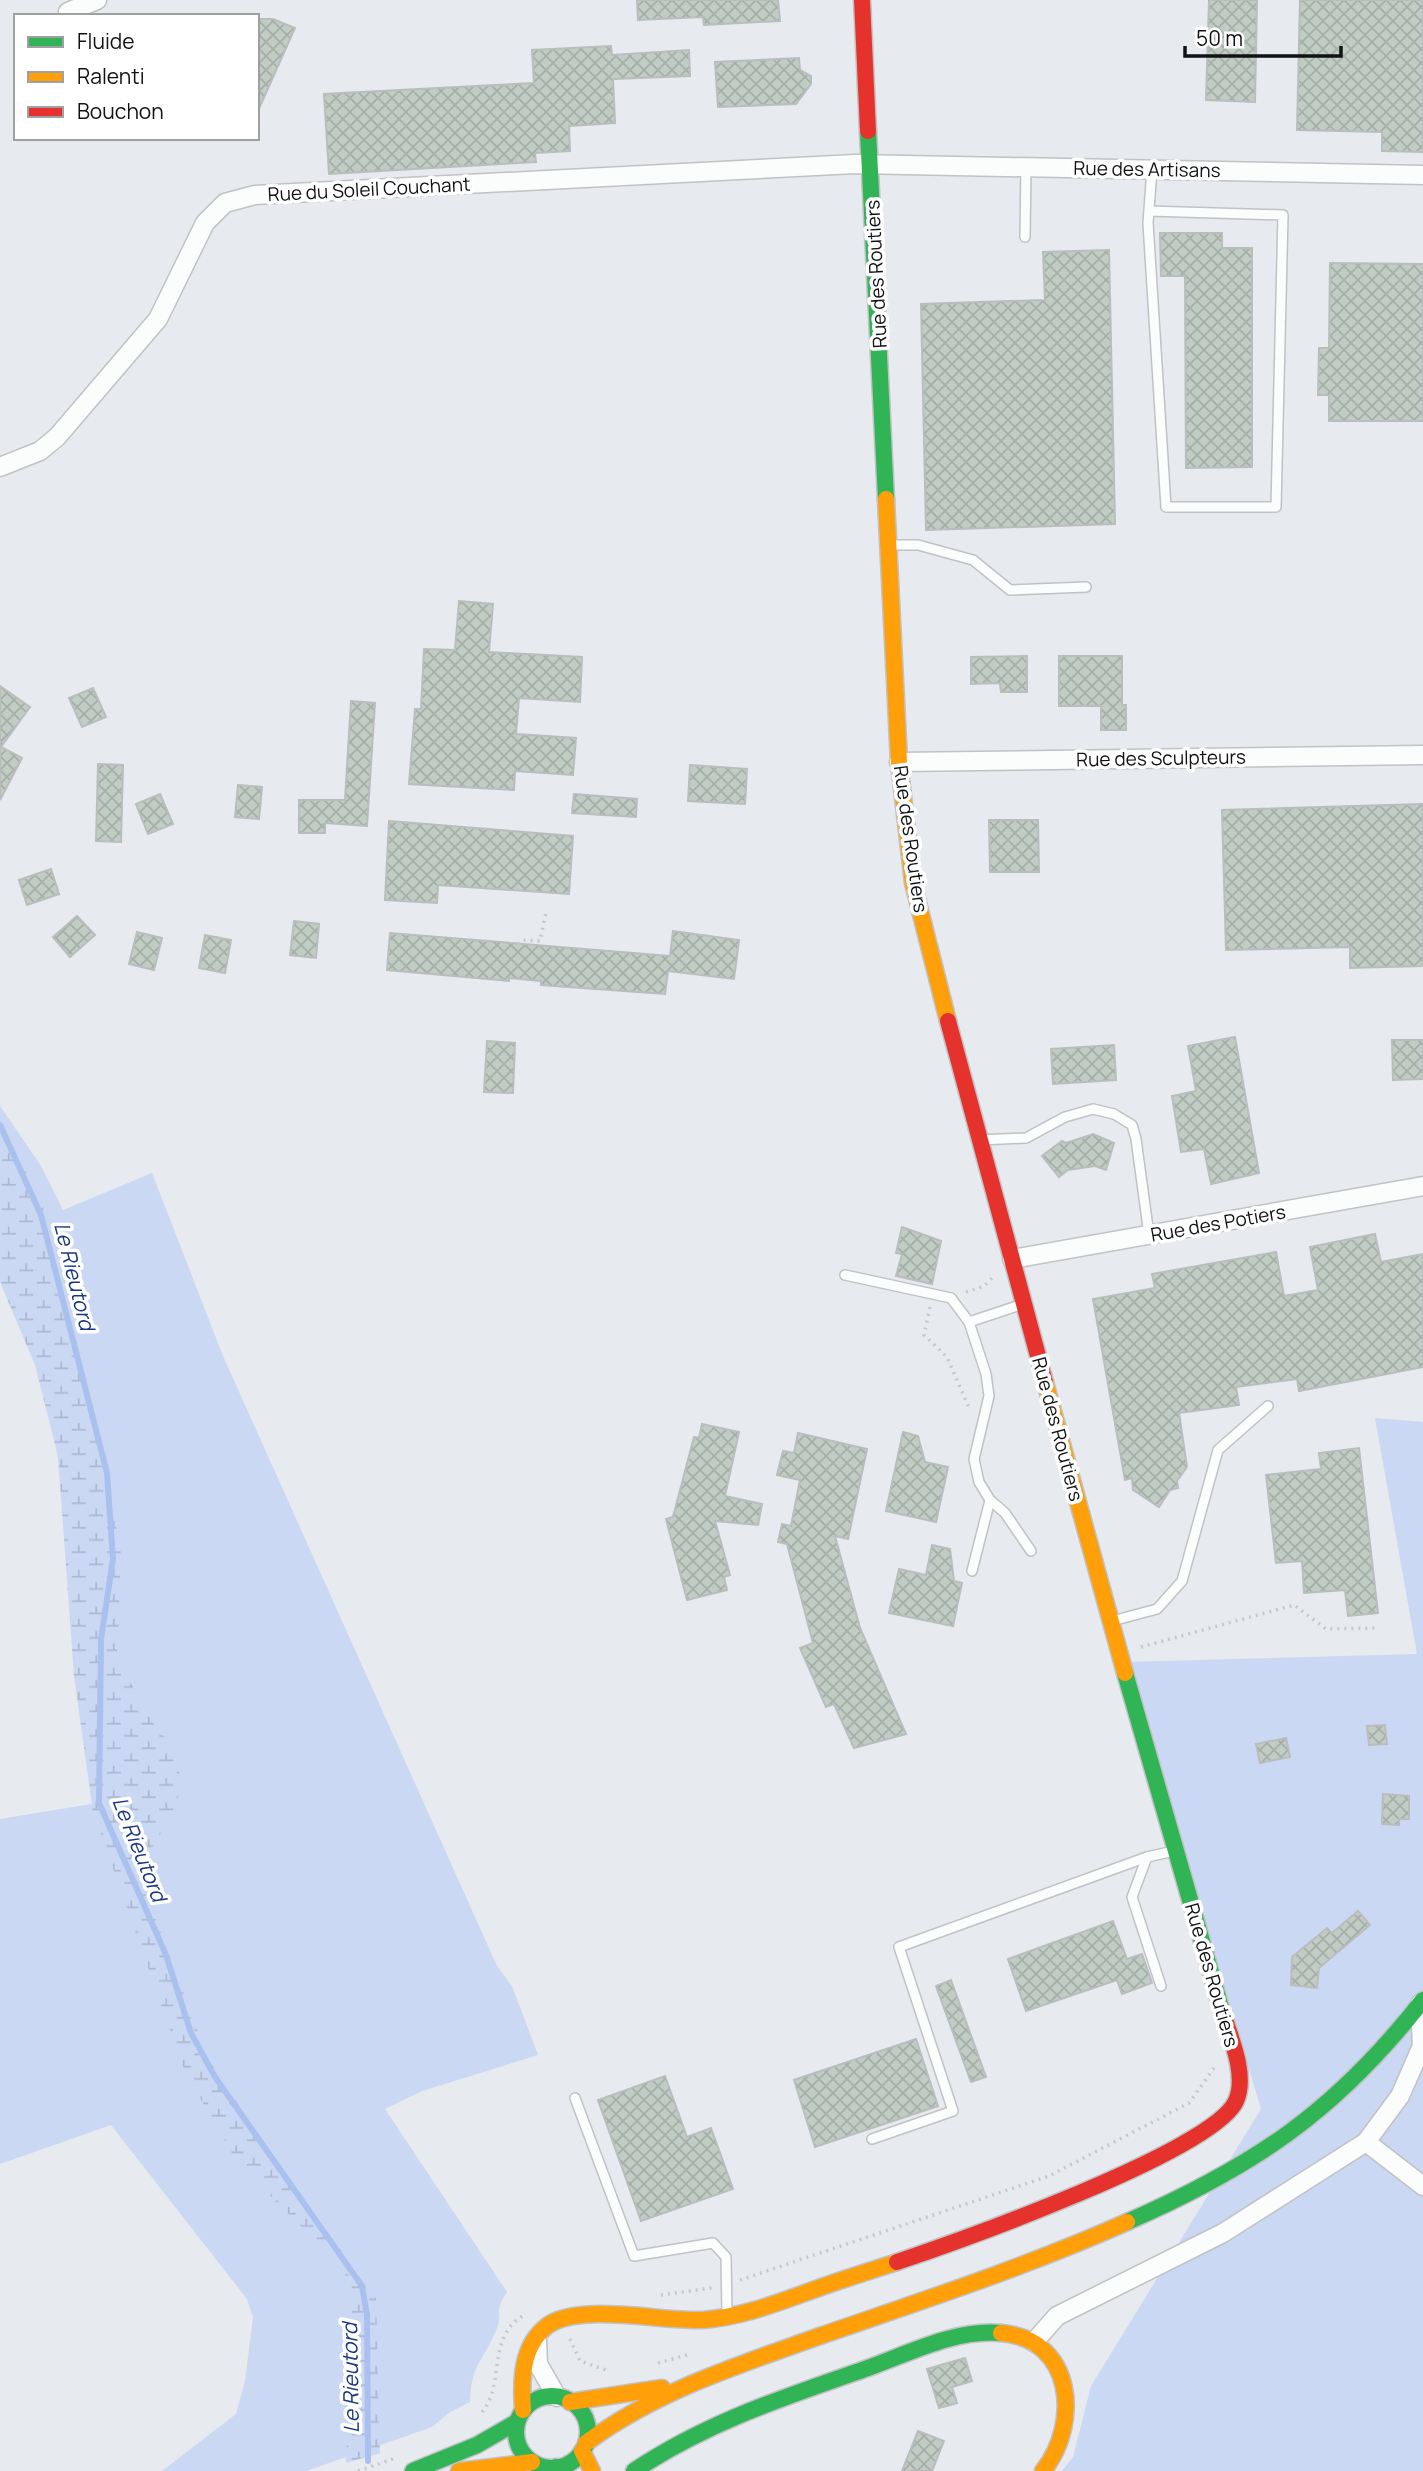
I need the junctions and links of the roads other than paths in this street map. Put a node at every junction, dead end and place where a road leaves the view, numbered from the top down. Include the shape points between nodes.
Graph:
1 (97, 0) edge
2 (862, 0) edge
3 (68, 12) dead end
4 (870, 164) junction
5 (1026, 166) junction
6 (1152, 169) junction
7 (1423, 175) edge
8 (1149, 211) junction
9 (1025, 237) dead end
10 (0, 467) edge
11 (888, 545) junction
12 (1086, 587) dead end
13 (1423, 755) edge
14 (900, 762) junction
15 (979, 1140) junction
16 (1423, 1186) edge
17 (1149, 1235) junction
18 (1012, 1259) junction
19 (845, 1275) dead end
20 (1024, 1304) junction
21 (969, 1322) junction
22 (1268, 1406) dead end
23 (989, 1500) junction
24 (1031, 1551) dead end
25 (972, 1571) dead end
26 (1110, 1621) junction
27 (1176, 1850) junction
28 (1147, 1857) junction
29 (1161, 1986) dead end
30 (1422, 2002) edge
31 (575, 2098) dead end
32 (872, 2139) dead end
33 (1366, 2141) junction
34 (1423, 2186) edge
35 (727, 2317) junction
36 (538, 2334) junction
37 (1034, 2342) junction
38 (686, 2384) junction
39 (564, 2399) junction
40 (520, 2416) junction
41 (584, 2447) junction
42 (533, 2462) junction
43 (558, 2469) edge
44 (413, 2471) edge
45 (459, 2471) edge
46 (592, 2471) edge
47 (634, 2471) edge
48 (1044, 2471) edge

1 - 3 street
2 - 4 street, Rue des Routiers
4 - 5 street, Rue des Artisans
4 - 10 street, Rue du Soleil Couchant via 255,195 225,203 205,223 158,319 57,437 40,451
4 - 11 street, Rue des Routiers
5 - 6 street, Rue des Artisans
5 - 9 lane
6 - 7 street, Rue des Artisans
6 - 8 lane
8 - 8 lane via 1166,507 1276,508 1283,215
11 - 12 lane via 918,545 972,560 1010,590
11 - 14 street, Rue des Routiers
13 - 14 street, Rue des Sculpteurs
14 - 15 street, Rue des Routiers via 913,883
15 - 17 lane via 1026,1138 1065,1117 1093,1109 1114,1114 1132,1125
15 - 18 street, Rue des Routiers
16 - 17 street, Rue des Potiers
17 - 18 street, Rue des Potiers
18 - 20 street, Rue des Routiers
19 - 21 lane via 951,1298
20 - 21 lane
20 - 26 street, Rue des Routiers
21 - 23 lane via 989,1396 974,1459
22 - 26 lane via 1218,1450 1182,1581 1157,1609
23 - 24 lane via 1005,1513
23 - 25 lane
26 - 27 street, Rue des Routiers
27 - 28 lane
27 - 35 street, Rue des Routiers via 1234,2051 1240,2095 1232,2109 1177,2146 1041,2212
28 - 29 lane via 1132,1897
28 - 32 lane via 899,1947 953,2111
30 - 33 street via 1422,2046 1400,2096
30 - 38 street via 1364,2070 1310,2118 1245,2165 1067,2249
31 - 35 lane via 634,2256 713,2242 726,2258
33 - 34 street
33 - 37 street via 1223,2233 1057,2316
35 - 36 street, Rue des Routiers via 590,2314 561,2318
36 - 39 street via 538,2364
36 - 40 street, Rue des Routiers via 523,2365
37 - 47 street via 994,2333 954,2339 739,2413 696,2432
37 - 48 street via 1052,2360 1067,2397 1069,2418
38 - 39 street
38 - 41 street via 604,2428
39 - 40 street via 538,2399
39 - 41 street via 578,2407 587,2424
40 - 42 street via 518,2445
40 - 44 street via 477,2445
41 - 43 street
41 - 46 street
42 - 43 street
42 - 45 street

